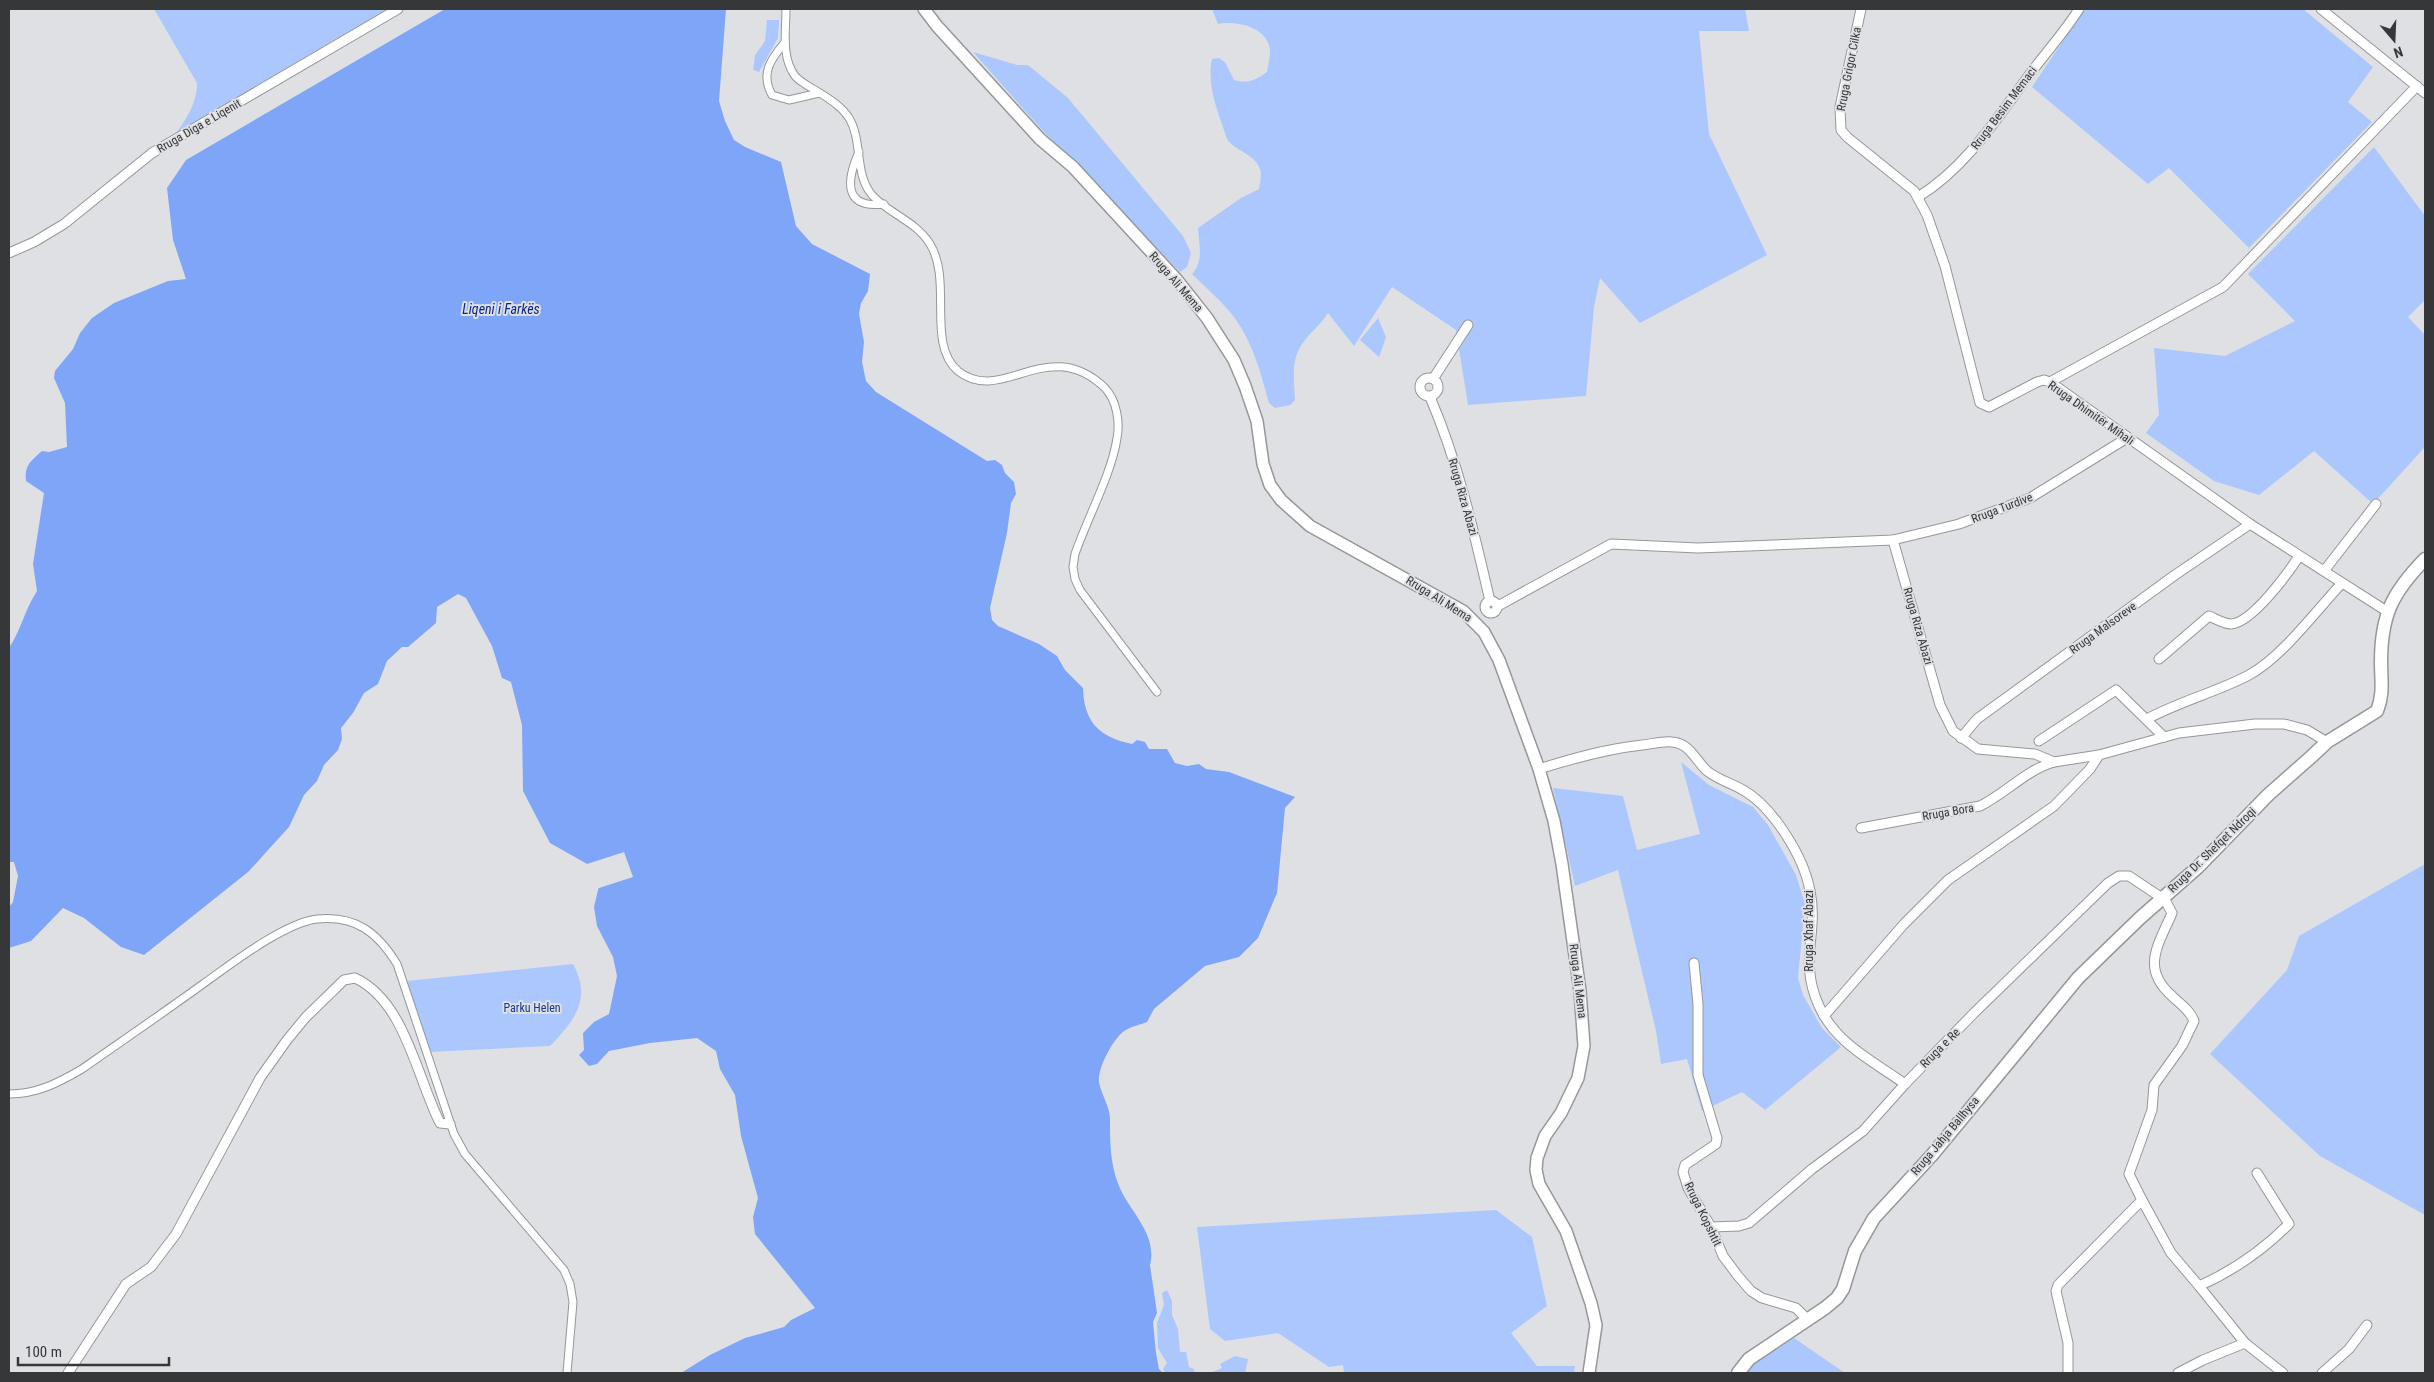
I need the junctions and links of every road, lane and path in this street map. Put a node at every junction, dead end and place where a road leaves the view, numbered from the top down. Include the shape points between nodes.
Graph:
1 (398, 9) edge
2 (1861, 9) edge
3 (2079, 9) edge
4 (2321, 9) edge
5 (785, 10) edge
6 (927, 11) edge
7 (785, 42) junction
8 (2416, 86) junction
9 (819, 92) junction
10 (2425, 93) edge
11 (1840, 130) joint
12 (859, 152) junction
13 (1918, 197) junction
14 (884, 204) junction
15 (9, 253) edge
16 (1468, 325) dead end
17 (1433, 379) junction
18 (2050, 382) junction
19 (1430, 396) junction
20 (2128, 438) junction
21 (2376, 504) dead end
22 (2250, 524) junction
23 (1893, 540) junction
24 (2299, 556) junction
25 (2425, 559) edge
26 (2324, 571) junction
27 (2342, 583) junction
28 (1494, 603) junction
29 (2388, 612) junction
30 (1478, 624) junction
31 (2159, 659) dead end
32 (1157, 692) dead end
33 (2147, 719) junction
34 (2164, 737) junction
35 (1961, 738) junction
36 (2039, 741) dead end
37 (2327, 742) junction
38 (2099, 755) junction
39 (2054, 762) junction
40 (1539, 769) junction
41 (1861, 828) dead end
42 (2162, 898) junction
43 (1694, 963) dead end
44 (1824, 1016) junction
45 (1904, 1084) junction
46 (9, 1094) edge
47 (450, 1124) junction
48 (2257, 1173) dead end
49 (2142, 1200) junction
50 (1711, 1227) junction
51 (2199, 1286) junction
52 (1808, 1320) junction
53 (2367, 1325) dead end
54 (2246, 1343) junction
55 (68, 1373) edge
56 (568, 1373) edge
57 (1589, 1373) edge
58 (1738, 1373) edge
59 (2068, 1373) edge
60 (2178, 1373) edge
61 (2283, 1373) edge
62 (2322, 1373) edge

1 - 15 street, Rruga Diga e Liqenit via 152,153 64,224
2 - 11 street, Rruga Grigor Cilka via 1840,107
3 - 13 street, Rruga Besim Memaci via 1962,162
4 - 8 street
5 - 7 street
6 - 30 street, Rruga Ali Mema via 1040,139 1073,167 1177,280 1207,318 1241,377 1257,421 1267,478 1280,500 1310,526 1463,611
7 - 9 street via 790,68 796,77
7 - 9 street via 768,69 766,79 772,95 789,100
8 - 10 street
8 - 18 street via 2223,287
9 - 12 street via 840,107 849,119
11 - 13 street, Rruga Dhimitër Mihali
12 - 14 street via 870,192
12 - 14 street via 849,178 851,193 867,204
13 - 18 street, Rruga Dhimitër Mihali via 1945,266 1980,403 1989,406 2037,382
14 - 32 street via 922,232 937,258 941,274 942,339 950,362 958,371 986,381 1016,376 1037,368 1069,367 1096,380 1108,392 1119,421 1117,439 1073,567 1075,579 1085,596
16 - 17 street
17 - 19 street via 1438,389
17 - 19 street via 1424,378 1419,385 1422,394
18 - 20 street, Rruga Dhimitër Mihali
19 - 28 street, Rruga Riza Abazi via 1470,515
20 - 22 street, Rruga Dhimitër Mihali
20 - 23 street, Rruga Turdive via 2030,498 1959,524
21 - 26 street
22 - 24 street, Rruga Dhimitër Mihali
22 - 35 street, Rruga Malsoreve via 1977,719
23 - 28 street via 1698,548 1611,544
23 - 35 street, Rruga Riza Abazi via 1940,705 1948,724
24 - 26 street, Rruga Dhimitër Mihali
24 - 31 street via 2260,605 2239,622 2230,624 2209,616
25 - 29 main road, Rruga Dr. Shefqet Ndroqi via 2400,586
26 - 27 street, Rruga Dhimitër Mihali
27 - 29 street, Rruga Dhimitër Mihali
27 - 33 street via 2276,656 2262,666 2249,675
28 - 30 street via 1485,605 1487,612
29 - 37 main road, Rruga Dr. Shefqet Ndroqi via 2382,640 2383,692 2377,711
30 - 40 street, Rruga Ali Mema via 1499,660
33 - 34 street
33 - 36 street via 2116,690
34 - 37 street, Rruga Riza Abazi via 2214,728 2284,724 2307,730
34 - 38 street, Rruga Riza Abazi
35 - 39 street, Rruga Riza Abazi via 1978,749 2035,754
37 - 42 main road, Rruga Dr. Shefqet Ndroqi via 2313,761 2268,795 2198,867
38 - 39 street, Rruga Riza Abazi
38 - 44 street via 2090,769 2054,806 1948,880 1904,924
39 - 41 street, Rruga Bora via 1980,806
40 - 44 street, Rruga Xhaf Abazi via 1601,751 1680,743 1707,770 1760,802 1778,822 1808,881 1812,910 1809,977
40 - 57 street, Rruga Ali Mema via 1562,864 1580,991 1584,1046 1578,1078 1561,1113 1545,1136 1536,1170 1540,1184 1566,1231 1591,1303 1596,1332
42 - 45 street, Rruga e Re via 2129,876 2119,876 2108,883
42 - 49 street, Rruga Dr. Shefqet Ndroqi via 2172,913 2156,951 2154,971 2164,990 2185,1007 2194,1022 2182,1046 2154,1085 2152,1110 2129,1174
42 - 52 main road, Rruga Jahja Ballhysa via 2078,978 1932,1155 1882,1207 1855,1251 1843,1288 1825,1308
43 - 50 street, Rruga Kopshtit via 1698,1004 1698,1075 1717,1141 1683,1168 1688,1188
44 - 45 street, Rruga Xhaf Abazi via 1851,1047
45 - 50 street, Rruga e Re via 1863,1131 1749,1223
46 - 47 street via 36,1092 53,1086 246,954 288,929 315,919 329,918 363,926 386,946 405,983
47 - 55 street via 440,1123 401,1030 377,992 355,978 344,980 306,1017 260,1078 176,1234 151,1267 126,1284
47 - 56 street via 466,1154 564,1270 573,1302
48 - 51 street via 2289,1224 2248,1259
49 - 51 street via 2171,1253
49 - 59 street via 2058,1284 2056,1291 2068,1343
50 - 52 street, Rruga Kopshtit via 1728,1263 1751,1291 1773,1303 1796,1308
51 - 54 street
52 - 58 main road, Rruga Jahja Ballhysa via 1749,1360
53 - 62 street via 2349,1349
54 - 60 street
54 - 61 street

